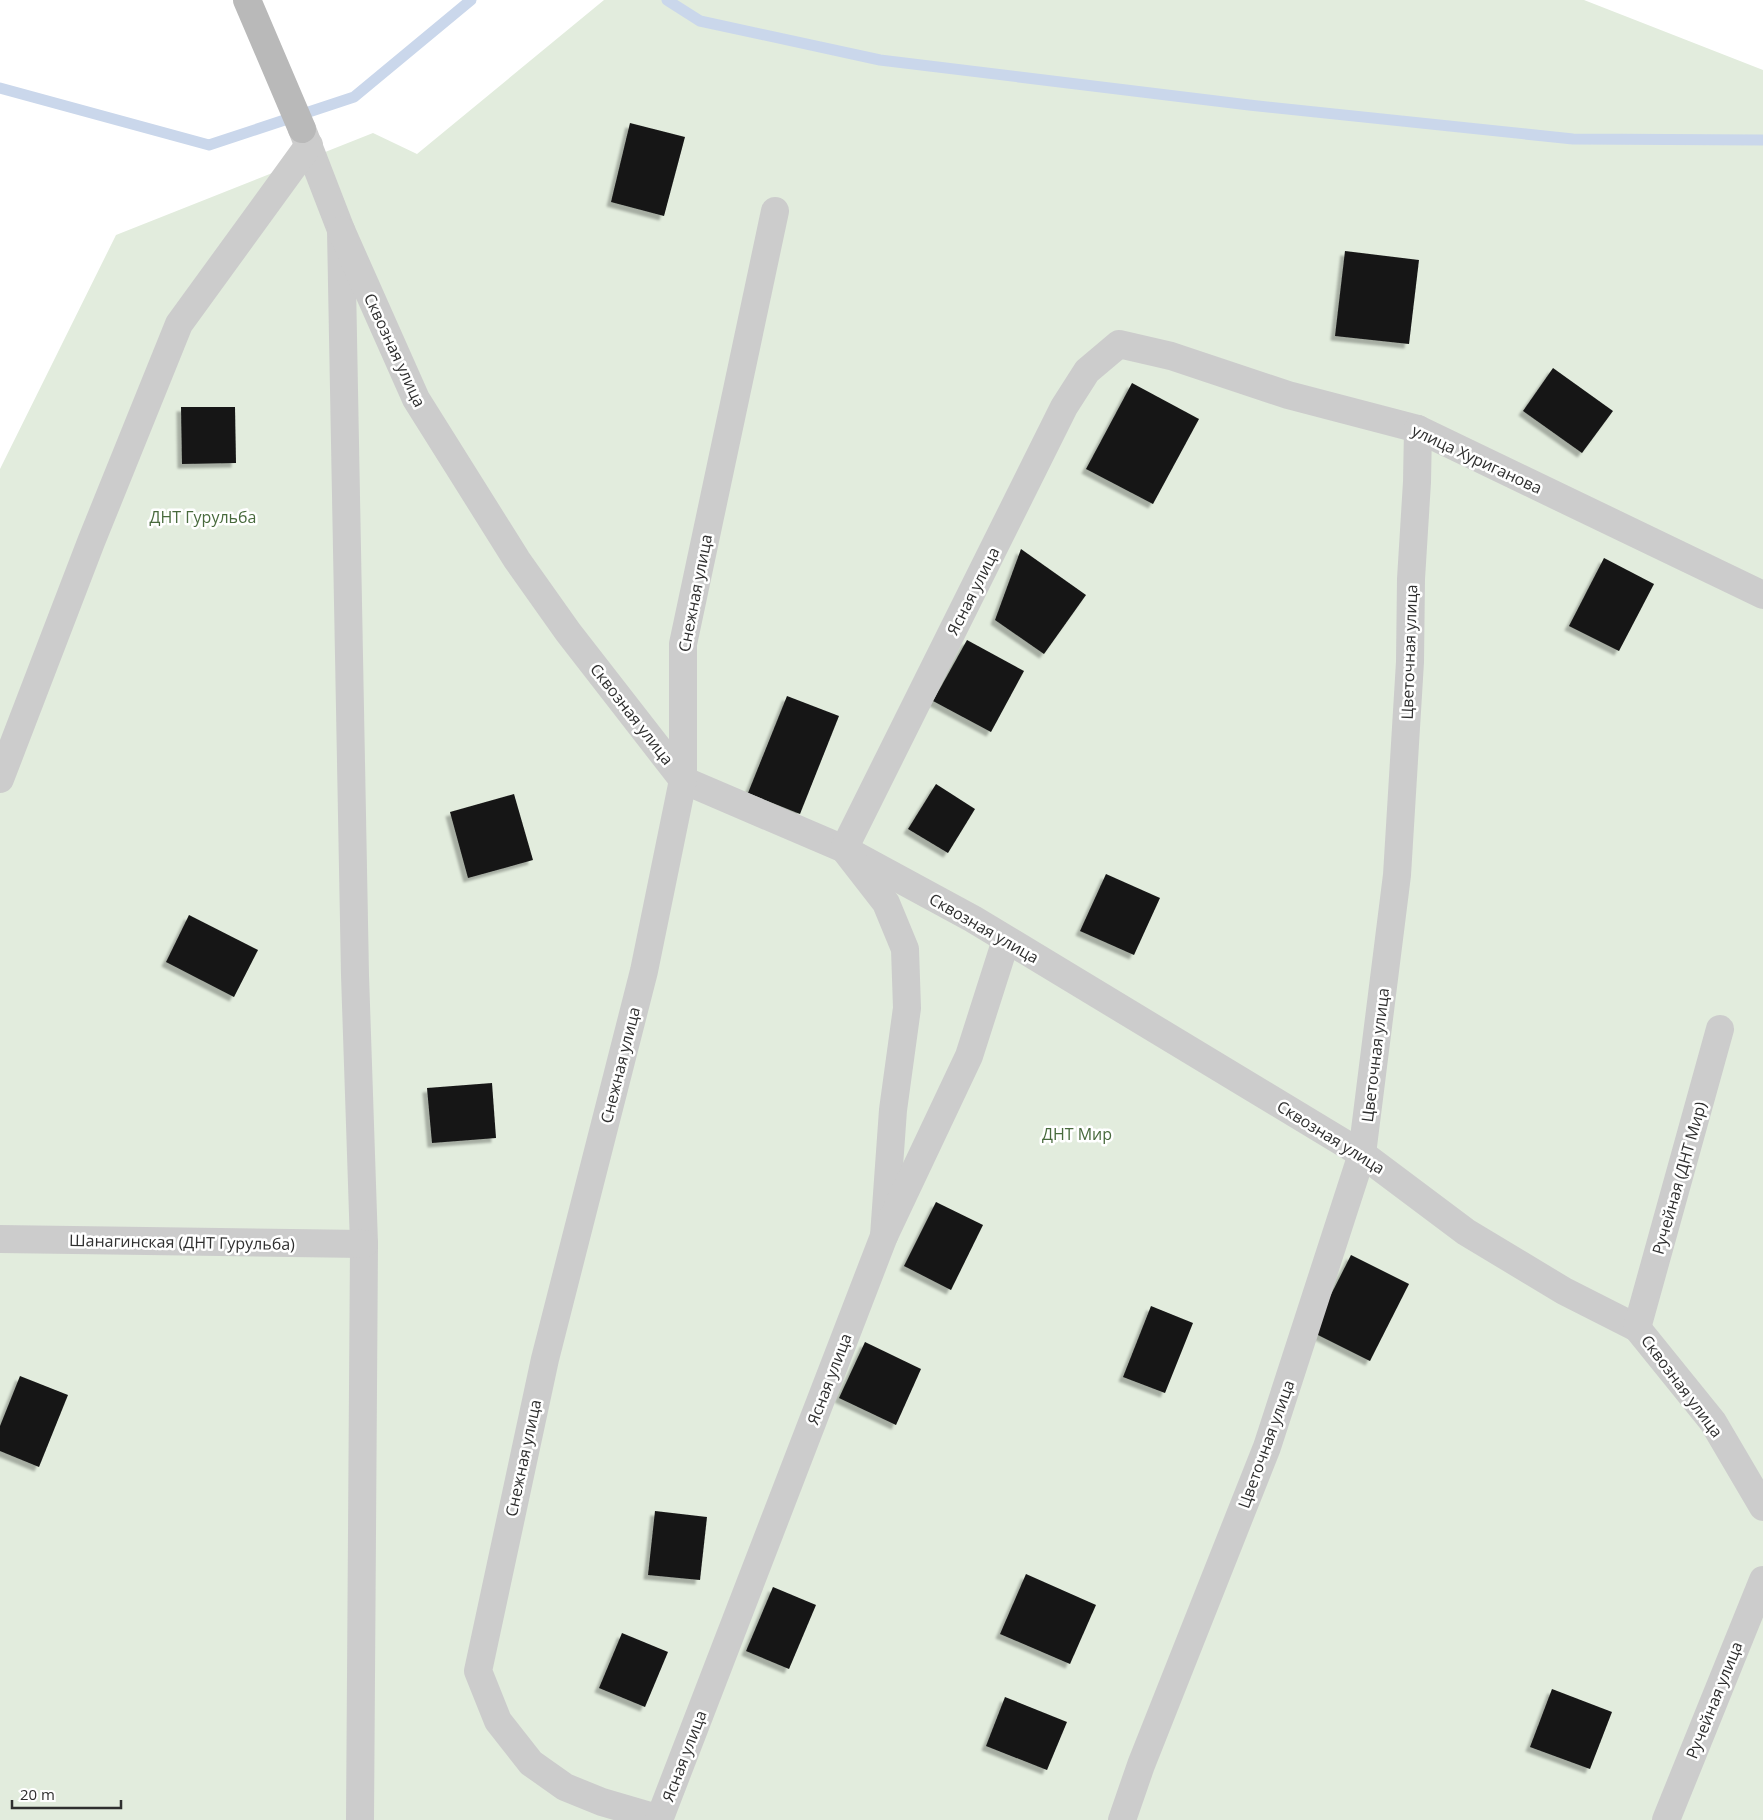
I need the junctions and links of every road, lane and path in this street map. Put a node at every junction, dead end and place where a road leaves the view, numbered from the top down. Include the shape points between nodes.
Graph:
1 (247, 0) edge
2 (306, 137) junction
3 (775, 211) dead end
4 (341, 230) junction
5 (1119, 344) joint
6 (1418, 429) junction
7 (1763, 595) edge
8 (0, 779) edge
9 (683, 780) junction
10 (844, 849) junction
11 (1006, 940) junction
12 (1720, 1029) dead end
13 (1362, 1154) junction
14 (884, 1236) junction
15 (0, 1239) edge
16 (364, 1244) junction
17 (1637, 1328) junction
18 (1763, 1507) edge
19 (1763, 1580) edge
20 (659, 1819) edge
21 (360, 1820) edge
22 (1122, 1820) edge
23 (1666, 1820) edge

1 - 2 street
2 - 4 street, Сквозная улица
2 - 8 street via 179,324
3 - 9 street, Снежная улица via 683,644
4 - 9 street, Сквозная улица via 416,399 517,560 568,632
4 - 16 street via 355,975
5 - 6 street, улица Хуриганова via 1172,356 1288,395
5 - 10 street, Ясная улица via 1086,371 1064,407
6 - 7 street, улица Хуриганова
6 - 13 street, Цветочная улица via 1410,662 1397,875
9 - 10 street, Сквозная улица
9 - 20 street, Снежная улица via 644,971 545,1359 478,1671 498,1721 531,1763 565,1787
10 - 11 street, Сквозная улица
10 - 14 street via 886,903 905,949 907,1008 893,1110
11 - 13 street, Сквозная улица
11 - 14 street, Ясная улица via 969,1056
12 - 17 street, Ручейная (ДНТ Мир)
13 - 17 street, Сквозная улица via 1466,1232 1564,1291
13 - 22 street, Цветочная улица via 1267,1447
14 - 20 street, Ясная улица
15 - 16 street, Шанагинская (ДНТ Гурульба)
16 - 21 street
17 - 18 street, Сквозная улица via 1713,1422
19 - 23 street, Ручейная улица

